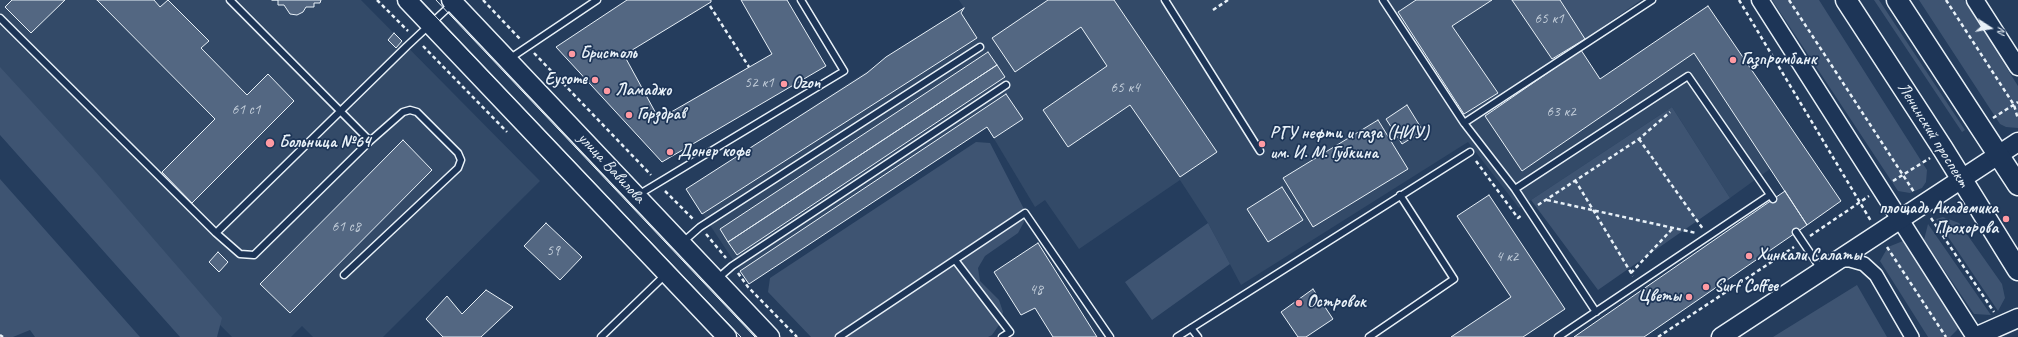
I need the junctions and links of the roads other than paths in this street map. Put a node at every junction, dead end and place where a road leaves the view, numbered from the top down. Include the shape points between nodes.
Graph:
1 (230, 0) edge
2 (407, 0) edge
3 (598, 0) edge
4 (802, 0) edge
5 (1165, 0) edge
6 (1383, 0) edge
7 (1652, 0) edge
8 (1760, 0) edge
9 (1846, 0) edge
10 (1898, 0) edge
11 (1975, 0) edge
12 (452, 1) edge
13 (0, 18) edge
14 (430, 25) junction
15 (980, 47) dead end
16 (508, 60) junction
17 (2018, 67) edge
18 (1006, 85) dead end
19 (342, 112) junction
20 (1464, 123) junction
21 (370, 140) junction
22 (2018, 142) edge
23 (1260, 151) dead end
24 (1470, 152) road end
25 (1998, 155) junction
26 (1962, 180) junction
27 (2018, 185) edge
28 (1515, 189) junction
29 (1400, 195) junction
30 (636, 196) junction
31 (1900, 220) junction
32 (1796, 232) dead end
33 (216, 233) junction
34 (682, 244) junction
35 (956, 260) junction
36 (1828, 265) junction
37 (2018, 270) edge
38 (666, 274) junction
39 (344, 275) dead end
40 (716, 280) junction
41 (1596, 312) junction
42 (2011, 321) edge
43 (1191, 328) junction
44 (601, 337) edge
45 (727, 337) edge
46 (770, 337) edge
47 (839, 337) edge
48 (1002, 337) edge
49 (1110, 337) edge
50 (1177, 337) edge
51 (1198, 337) edge
52 (1369, 337) edge
53 (1558, 337) edge
54 (1721, 337) edge
55 (1912, 337) edge
56 (1975, 337) edge

1 - 19 lane
2 - 14 main road, улица Вавилова
3 - 16 lane
4 - 30 lane via 844,71
5 - 23 lane
6 - 20 lane
7 - 20 lane
8 - 31 street
9 - 26 main road, Ленинский проспект
10 - 25 main road
11 - 17 street
12 - 14 lane
12 - 16 main road, улица Вавилова
13 - 33 lane
14 - 19 lane
14 - 38 main road, улица Вавилова
15 - 34 lane via 700,227
16 - 30 main road, улица Вавилова
18 - 40 lane via 732,266
19 - 21 lane
19 - 33 lane
20 - 28 lane
21 - 33 lane via 254,255 235,252
21 - 39 lane via 403,112 410,110 417,112 458,153 461,160 458,168
22 - 25 main road
24 - 29 lane
25 - 26 main road
25 - 27 main road
26 - 31 main road
26 - 37 main road, Ленинский проспект
28 - 41 lane
28 - 41 lane via 1688,76 1772,197 1708,235
29 - 43 lane
29 - 52 lane via 1454,279
30 - 34 main road, улица Вавилова
31 - 36 main road
31 - 56 street
32 - 36 lane via 1802,242
34 - 40 main road, улица Вавилова
35 - 47 lane
35 - 48 lane via 1010,332
35 - 49 lane via 1025,213
36 - 54 main road
36 - 55 street via 1850,260 1864,264 1876,275
38 - 44 lane
38 - 45 main road, улица Вавилова
40 - 46 main road, улица Вавилова
41 - 53 lane
42 - 56 main road
43 - 50 lane
43 - 51 lane

